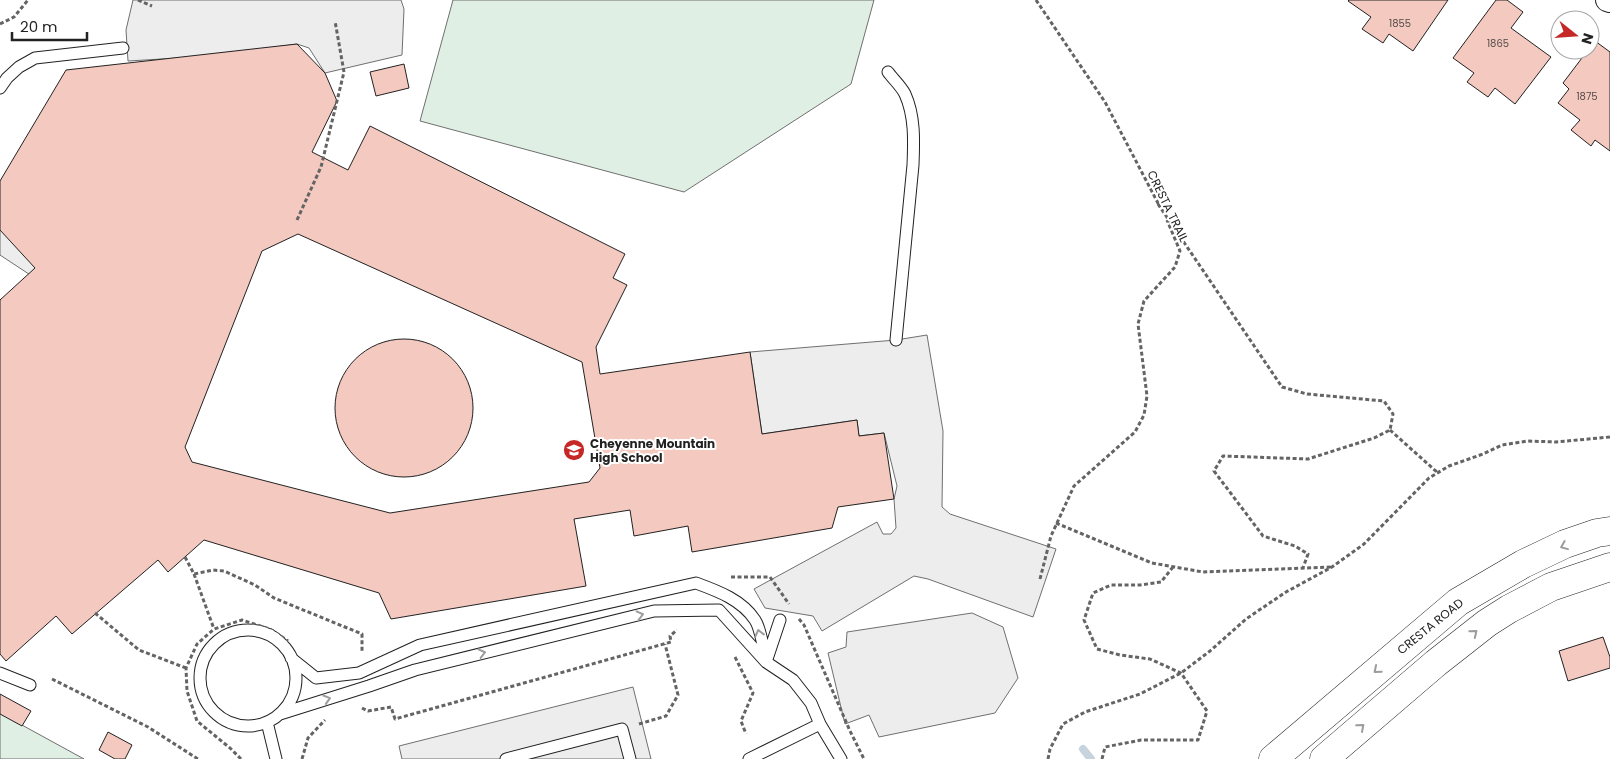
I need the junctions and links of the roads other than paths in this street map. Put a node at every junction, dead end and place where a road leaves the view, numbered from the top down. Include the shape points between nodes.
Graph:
1 (123, 48) dead end
2 (888, 72) dead end
3 (0, 88) edge
4 (896, 340) dead end
5 (1610, 531) edge
6 (1610, 567) edge
7 (780, 620) dead end
8 (1414, 639) junction
9 (292, 658) junction
10 (766, 662) junction
11 (1436, 663) junction
12 (0, 673) edge
13 (30, 685) dead end
14 (280, 714) junction
15 (267, 722) junction
16 (820, 724) junction
17 (276, 759) edge
18 (506, 759) edge
19 (630, 759) edge
20 (749, 759) edge
21 (840, 759) edge
22 (1273, 759) edge
23 (1324, 759) edge

1 - 3 lane via 35,58 19,67
2 - 4 lane via 904,93 914,137
5 -> 8 main road, CRESTA ROAD via 1565,544 1523,564 1458,602
11 -> 6 main road via 1509,608 1551,587
7 - 10 lane
8 - 11 street
8 -> 22 main road, CRESTA ROAD
10 -> 9 lane via 756,621 741,605 720,591 696,583 420,645 359,673 316,678
9 - 14 lane via 296,672 295,687 290,702
9 - 15 lane via 283,645 257,630 227,634 204,658 201,690 208,705 220,717 235,724 251,726
14 -> 10 lane via 415,670 654,611 719,610
10 - 16 lane via 793,680
23 -> 11 main road
12 - 13 lane
14 - 15 lane
15 - 17 lane
16 - 20 lane
16 - 21 lane
18 - 19 lane via 622,729

